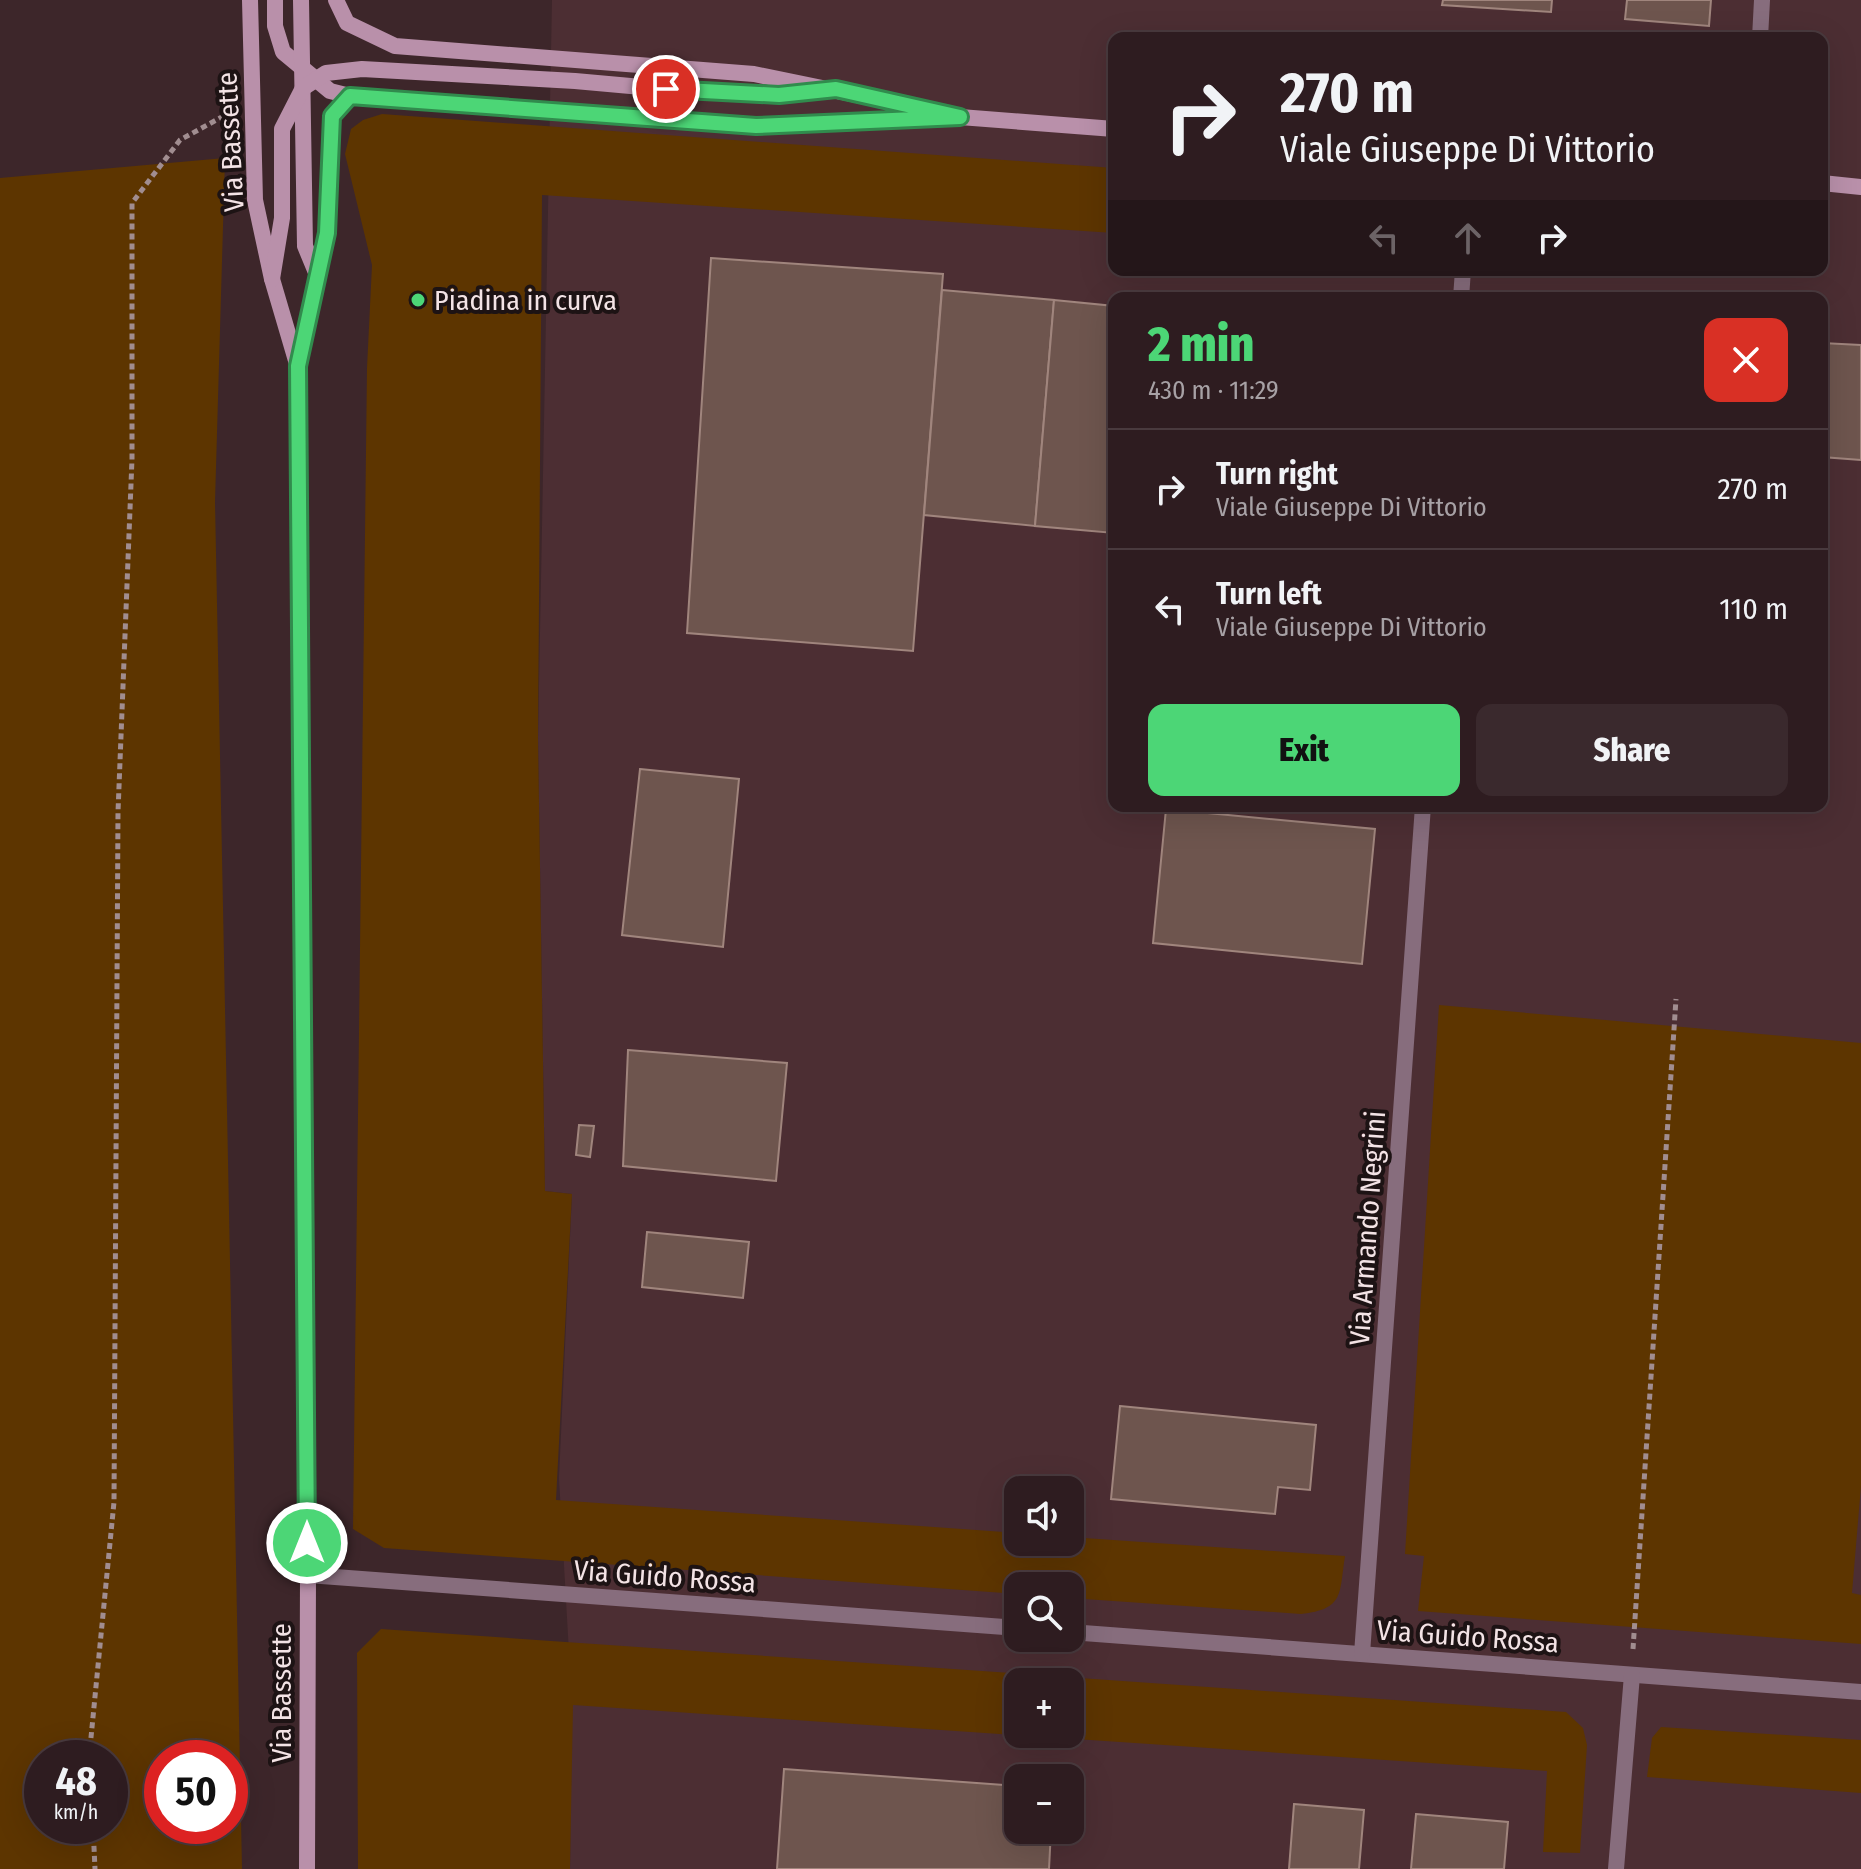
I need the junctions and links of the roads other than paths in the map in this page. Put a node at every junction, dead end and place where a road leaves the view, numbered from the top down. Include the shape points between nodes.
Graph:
1 (250, 0) edge
2 (275, 0) edge
3 (301, 0) edge
4 (336, 0) edge
5 (1762, 0) edge
6 (1760, 32) edge
7 (302, 68) junction
8 (310, 84) junction
9 (836, 89) junction
10 (350, 96) junction
11 (960, 117) junction
12 (1108, 129) edge
13 (1828, 184) edge
14 (1861, 187) edge
15 (317, 277) junction
16 (272, 279) junction
17 (298, 366) junction
18 (1423, 812) edge
19 (308, 1575) junction
20 (1004, 1627) edge
21 (1084, 1633) edge
22 (1362, 1654) junction
23 (1632, 1675) junction
24 (1861, 1692) edge
25 (307, 1869) edge
26 (1616, 1869) edge

1 - 16 main road, Via Bassette via 255,200
2 - 7 main road via 283,52
3 - 7 main road, Via Bassette
4 - 9 main road via 347,23 395,46 754,74
5 - 6 street
7 - 8 main road, Via Bassette
8 - 9 main road via 326,73 362,69 697,92 779,95
8 - 10 main road
8 - 15 main road, Via Bassette via 305,246
8 - 16 main road, Via Bassette via 282,129 282,218
9 - 11 main road
10 - 11 main road via 756,126
10 - 15 main road, Via Bassette via 332,116 327,233
11 - 12 main road
13 - 14 main road
15 - 17 main road, Via Bassette
16 - 17 main road, Via Bassette
17 - 19 main road, Via Bassette
18 - 22 street, Via Armando Negrini
19 - 20 street, Via Guido Rossa
19 - 25 main road, Via Bassette
21 - 22 street, Via Guido Rossa
22 - 23 street, Via Guido Rossa
23 - 24 street, Via Guido Rossa
23 - 26 street

